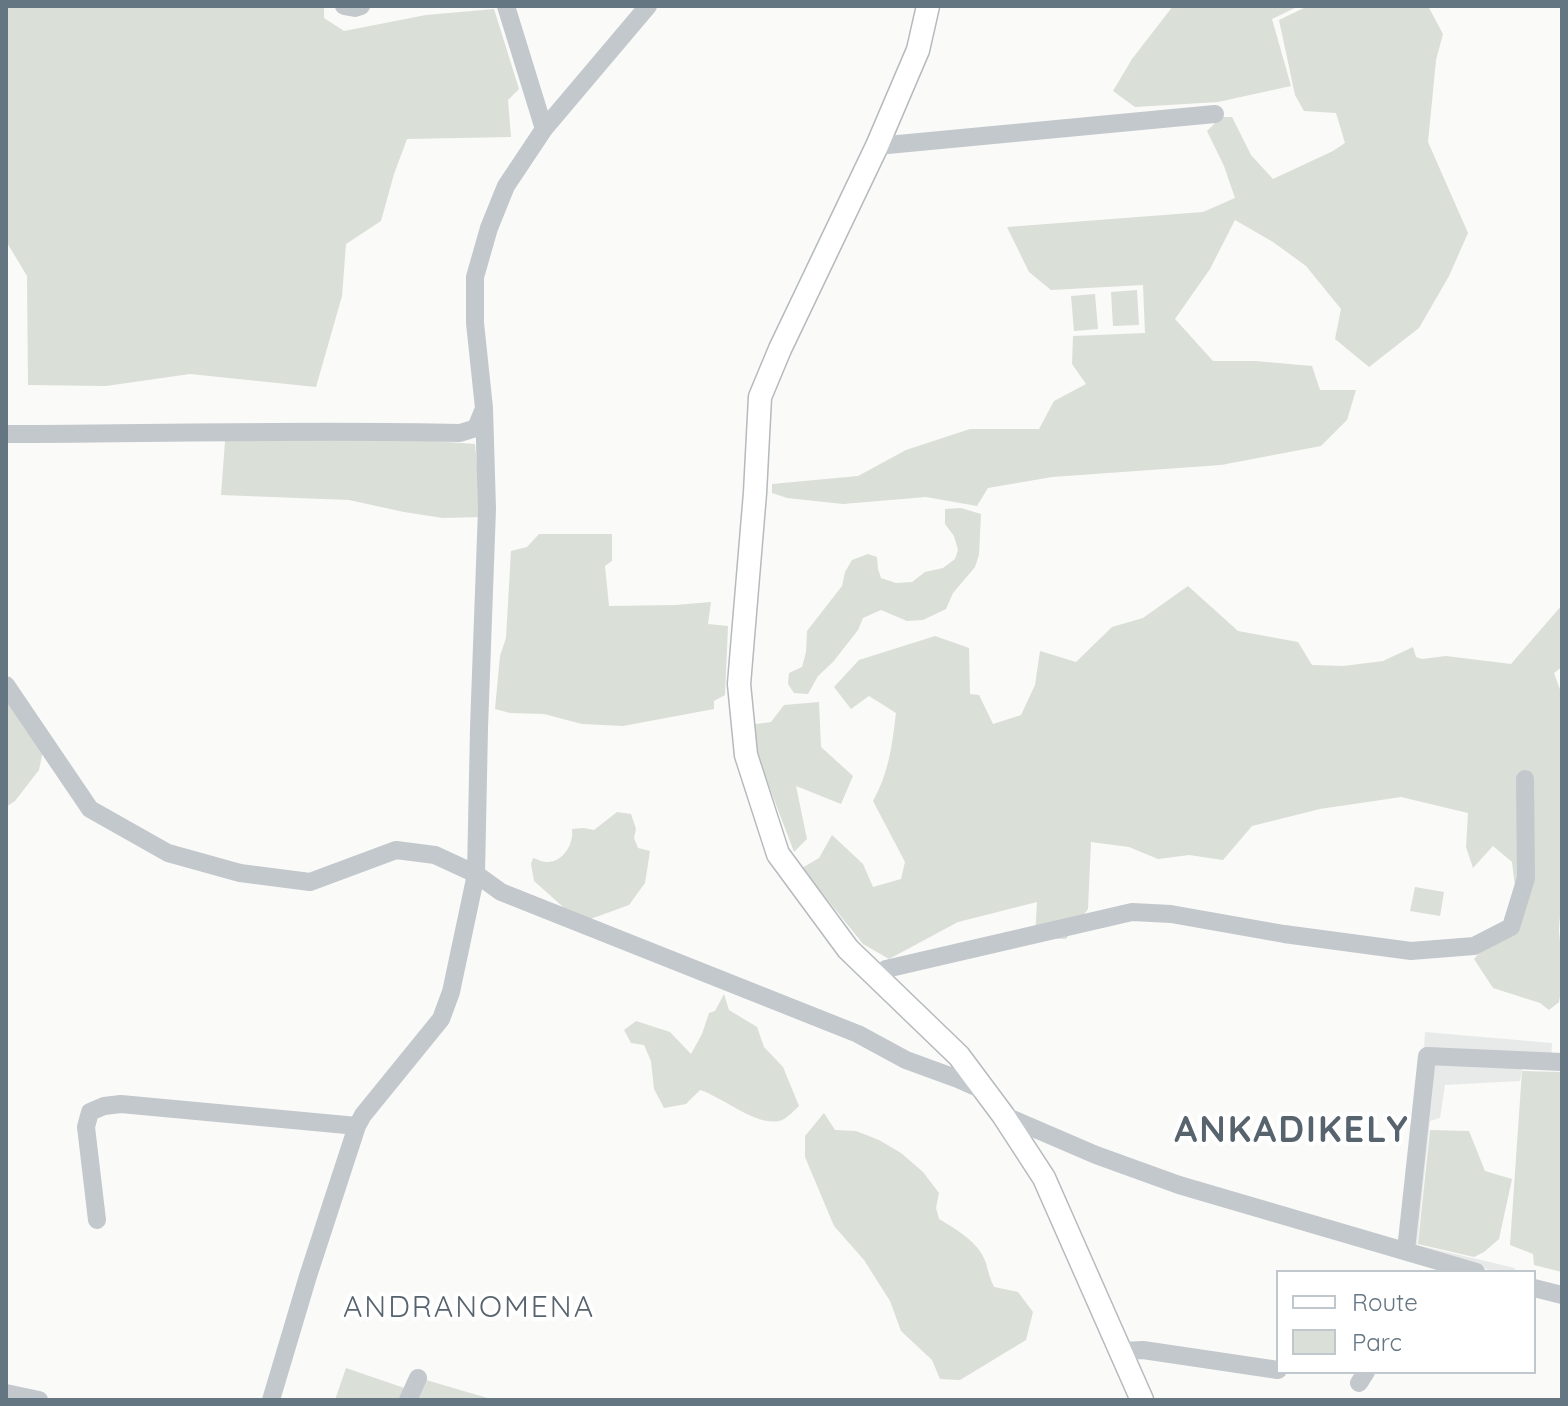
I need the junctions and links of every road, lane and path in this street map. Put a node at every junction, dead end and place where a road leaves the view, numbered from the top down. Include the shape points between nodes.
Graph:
1 (344, 6) edge
2 (361, 6) edge
3 (506, 6) edge
4 (648, 6) edge
5 (928, 6) edge
6 (1215, 114) dead end
7 (544, 129) junction
8 (877, 146) junction
9 (484, 408) junction
10 (6, 434) edge
11 (6, 685) edge
12 (1525, 779) dead end
13 (476, 874) junction
14 (877, 977) junction
15 (1562, 1062) edge
16 (985, 1091) junction
17 (1003, 1115) junction
18 (357, 1126) junction
19 (97, 1220) dead end
20 (1406, 1250) junction
21 (1470, 1270) edge
22 (1536, 1288) edge
23 (1562, 1295) edge
24 (1120, 1351) junction
25 (1276, 1370) edge
26 (418, 1378) dead end
27 (271, 1400) edge
28 (408, 1400) edge
29 (1142, 1400) edge

1 - 2 street
3 - 7 street
4 - 7 street
5 - 8 main road via 918,50
6 - 8 street
7 - 9 street via 506,186 475,277
8 - 14 main road via 760,397 739,684 746,755 778,854 848,949
9 - 10 street via 476,428 460,433
9 - 13 street via 487,509
11 - 13 street via 90,809 168,853 240,873 310,882 396,850 435,855
12 - 14 street via 1526,878 1511,927 1474,946 1411,951 1132,912 886,969
13 - 16 street via 501,892 858,1034 906,1060
13 - 18 street via 441,1019
14 - 16 main road via 959,1056
15 - 20 street via 1427,1056
16 - 17 main road
17 - 20 street via 1179,1185
17 - 24 main road via 1044,1178
18 - 19 street via 104,1106 90,1112 86,1127
18 - 27 street
20 - 21 street
22 - 23 street
24 - 25 street
24 - 29 main road
26 - 28 street

